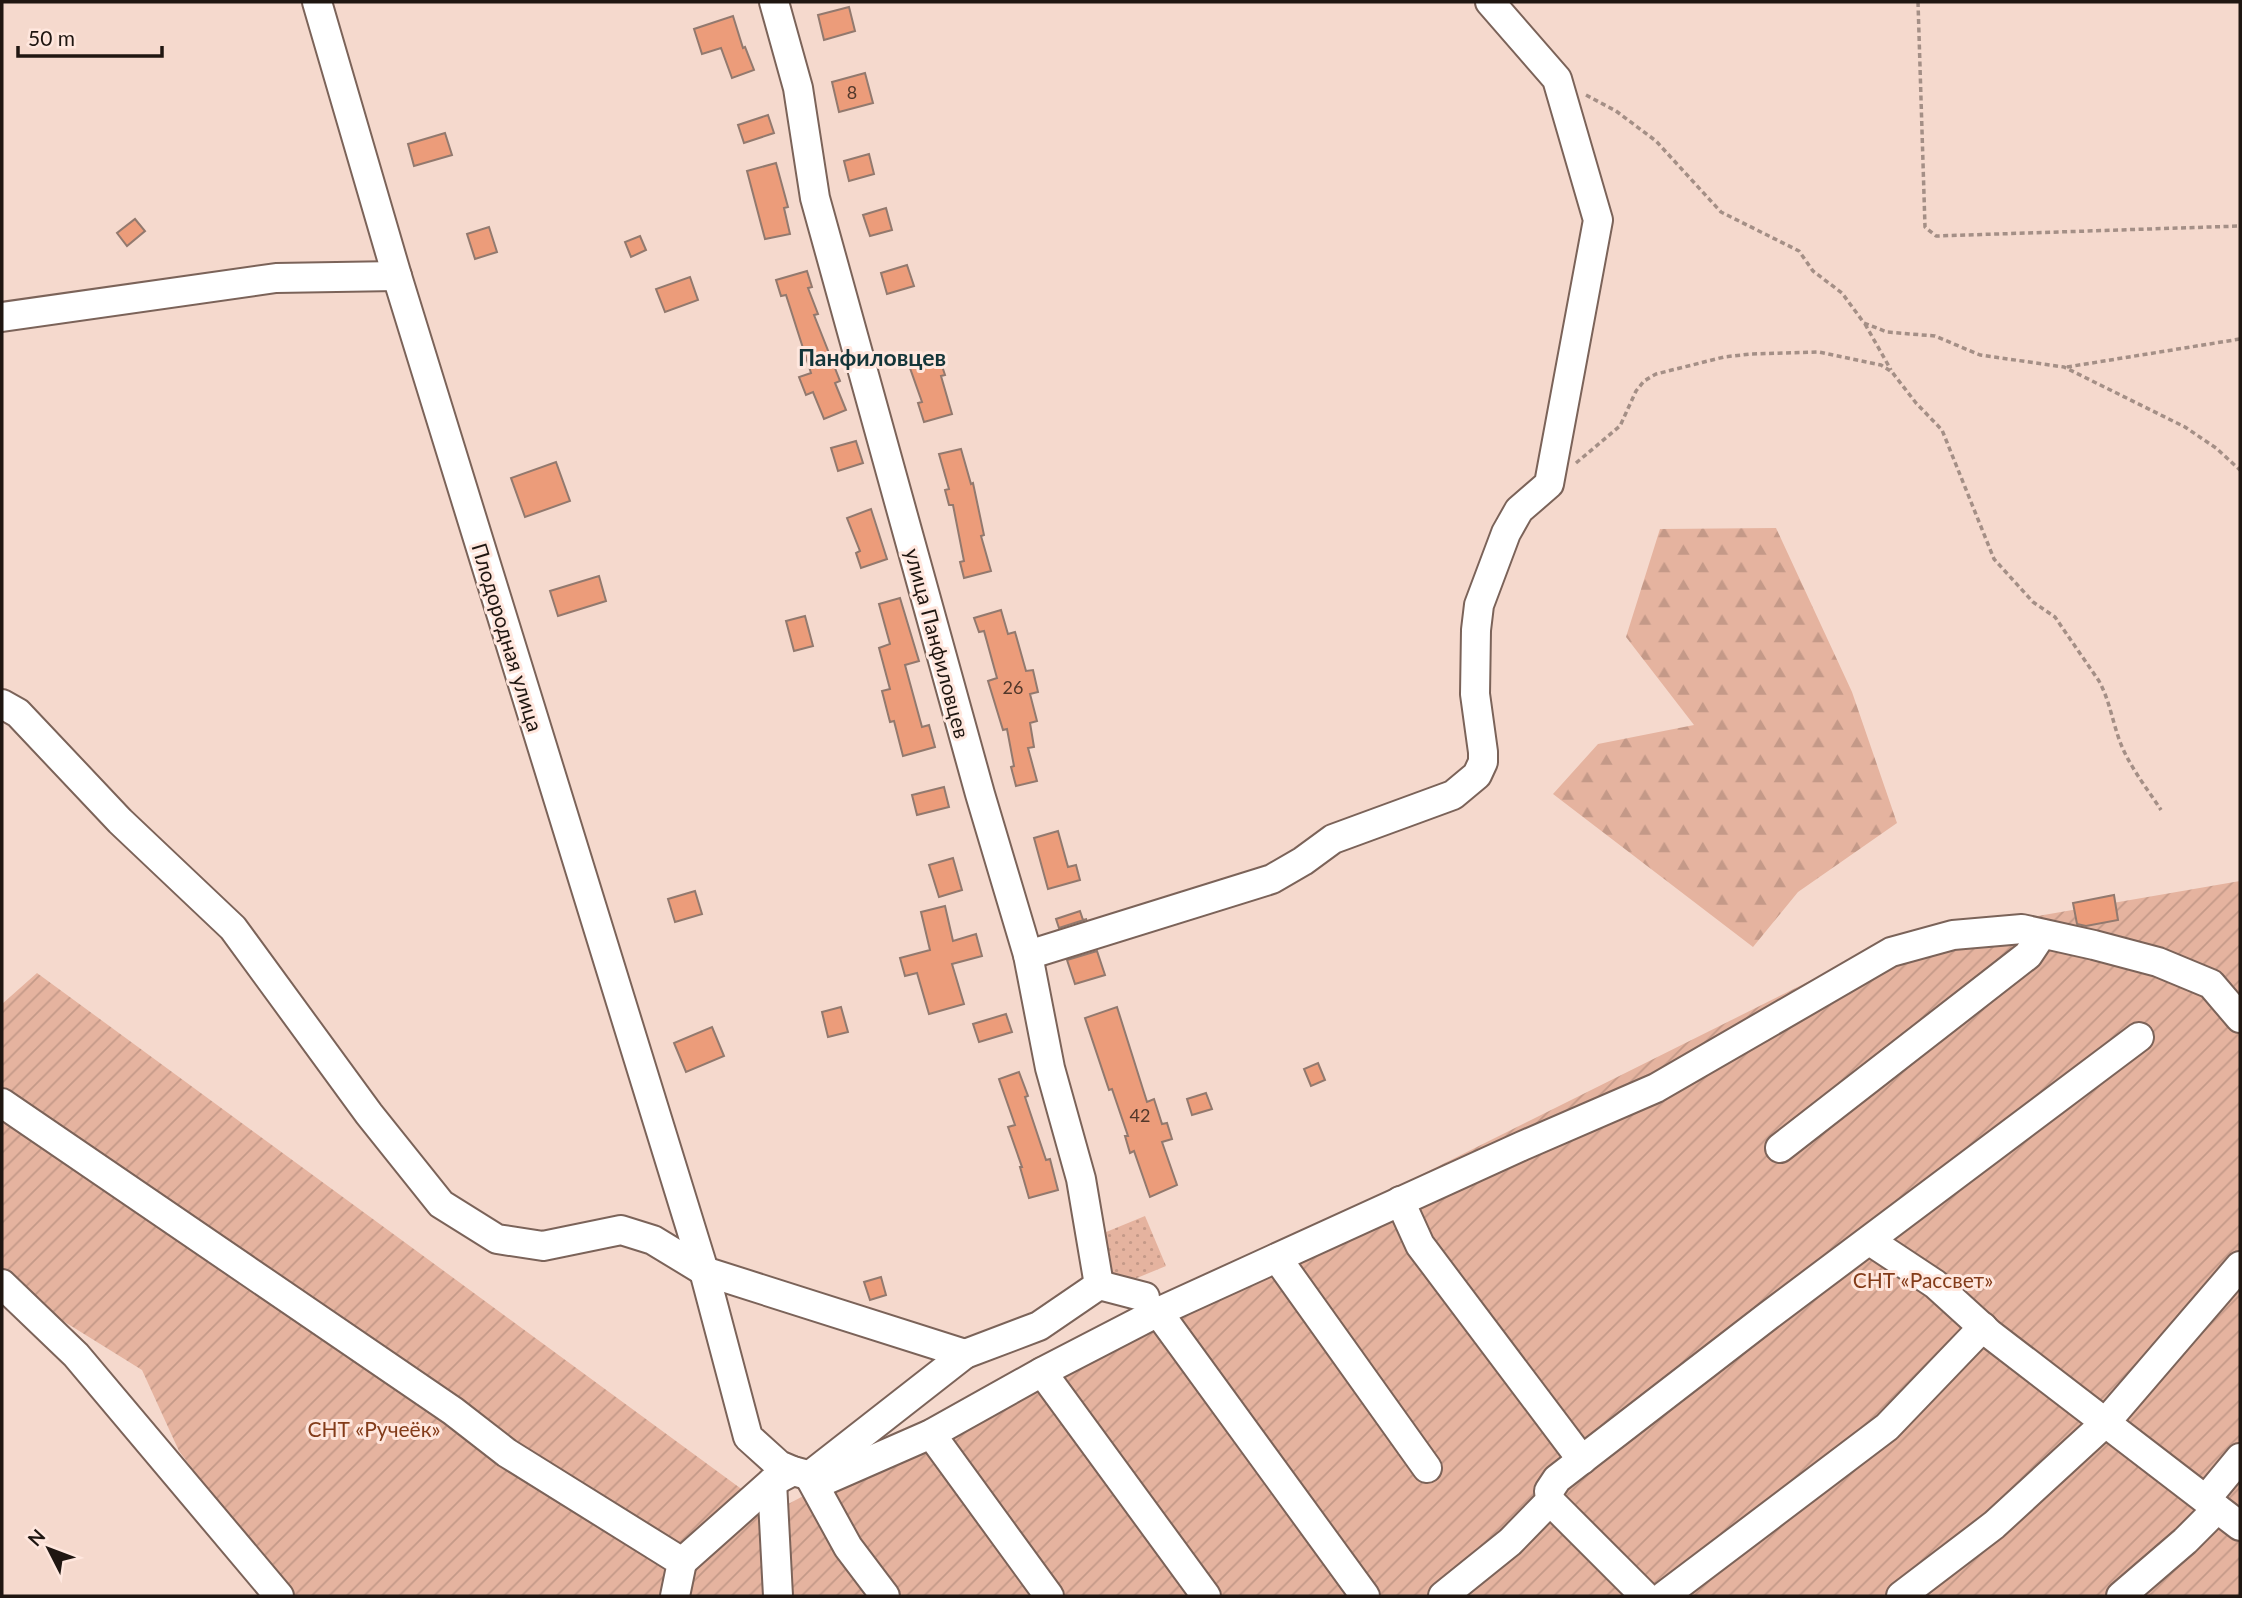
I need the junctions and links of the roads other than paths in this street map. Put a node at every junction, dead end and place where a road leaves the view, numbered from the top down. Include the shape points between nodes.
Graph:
1 (317, 2) edge
2 (774, 2) edge
3 (1490, 2) edge
4 (397, 276) junction
5 (2, 317) edge
6 (2, 704) edge
7 (2042, 934) junction
8 (1027, 955) junction
9 (2240, 1018) edge
10 (2139, 1037) dead end
11 (2, 1103) edge
12 (1780, 1148) dead end
13 (1400, 1201) junction
14 (1870, 1241) junction
15 (1277, 1258) junction
16 (2240, 1266) edge
17 (704, 1271) junction
18 (2, 1284) edge
19 (1099, 1285) junction
20 (1151, 1305) junction
21 (1983, 1327) junction
22 (965, 1354) junction
23 (1042, 1372) junction
24 (2105, 1423) junction
25 (930, 1434) junction
26 (2240, 1458) edge
27 (1582, 1460) junction
28 (1427, 1468) dead end
29 (791, 1476) junction
30 (1550, 1501) junction
31 (2212, 1504) junction
32 (2240, 1527) edge
33 (682, 1562) junction
34 (279, 1596) edge
35 (675, 1596) edge
36 (778, 1596) edge
37 (885, 1596) edge
38 (1049, 1596) edge
39 (1206, 1596) edge
40 (1365, 1596) edge
41 (1443, 1596) edge
42 (1645, 1596) edge
43 (1664, 1596) edge
44 (1901, 1596) edge
45 (2121, 1596) edge

1 - 4 street, Плодородная улица
2 - 8 street, улица Панфиловцев via 798,88 815,198
3 - 8 street via 1557,79 1598,220 1549,484 1519,510 1479,605 1475,694 1483,762 1477,775 1453,796 1332,839 1272,878
4 - 5 street via 276,278
4 - 17 street, Плодородная улица
6 - 17 street via 18,713 120,821 233,928 441,1204 498,1239 543,1246 621,1230 653,1240
7 - 9 street via 2158,962 2211,984
7 - 12 street via 2028,955
7 - 13 street via 2022,929 1953,936 1891,952 1656,1088
8 - 19 street, улица Панфиловцев via 1050,1068 1081,1179
10 - 14 street
11 - 33 street via 507,1452
13 - 15 street
13 - 27 street via 1420,1245
14 - 21 street via 1935,1284
14 - 27 street
15 - 20 street
15 - 28 street
16 - 24 street
17 - 22 street
17 - 29 street, Плодородная улица via 748,1437
18 - 34 street via 76,1354
19 - 20 street
19 - 22 street via 1039,1326
20 - 23 street
20 - 40 street
21 - 24 street
21 - 43 street via 1887,1427
22 - 29 street
23 - 25 street
23 - 39 street
24 - 31 street
24 - 44 street via 1994,1525
25 - 29 street via 826,1480
25 - 38 street
26 - 31 street
27 - 30 street via 1557,1479 1549,1491
29 - 33 street
29 - 36 street
29 - 37 street
30 - 41 street via 1510,1542
30 - 42 street
31 - 32 street
31 - 45 street via 2185,1541
33 - 35 street

